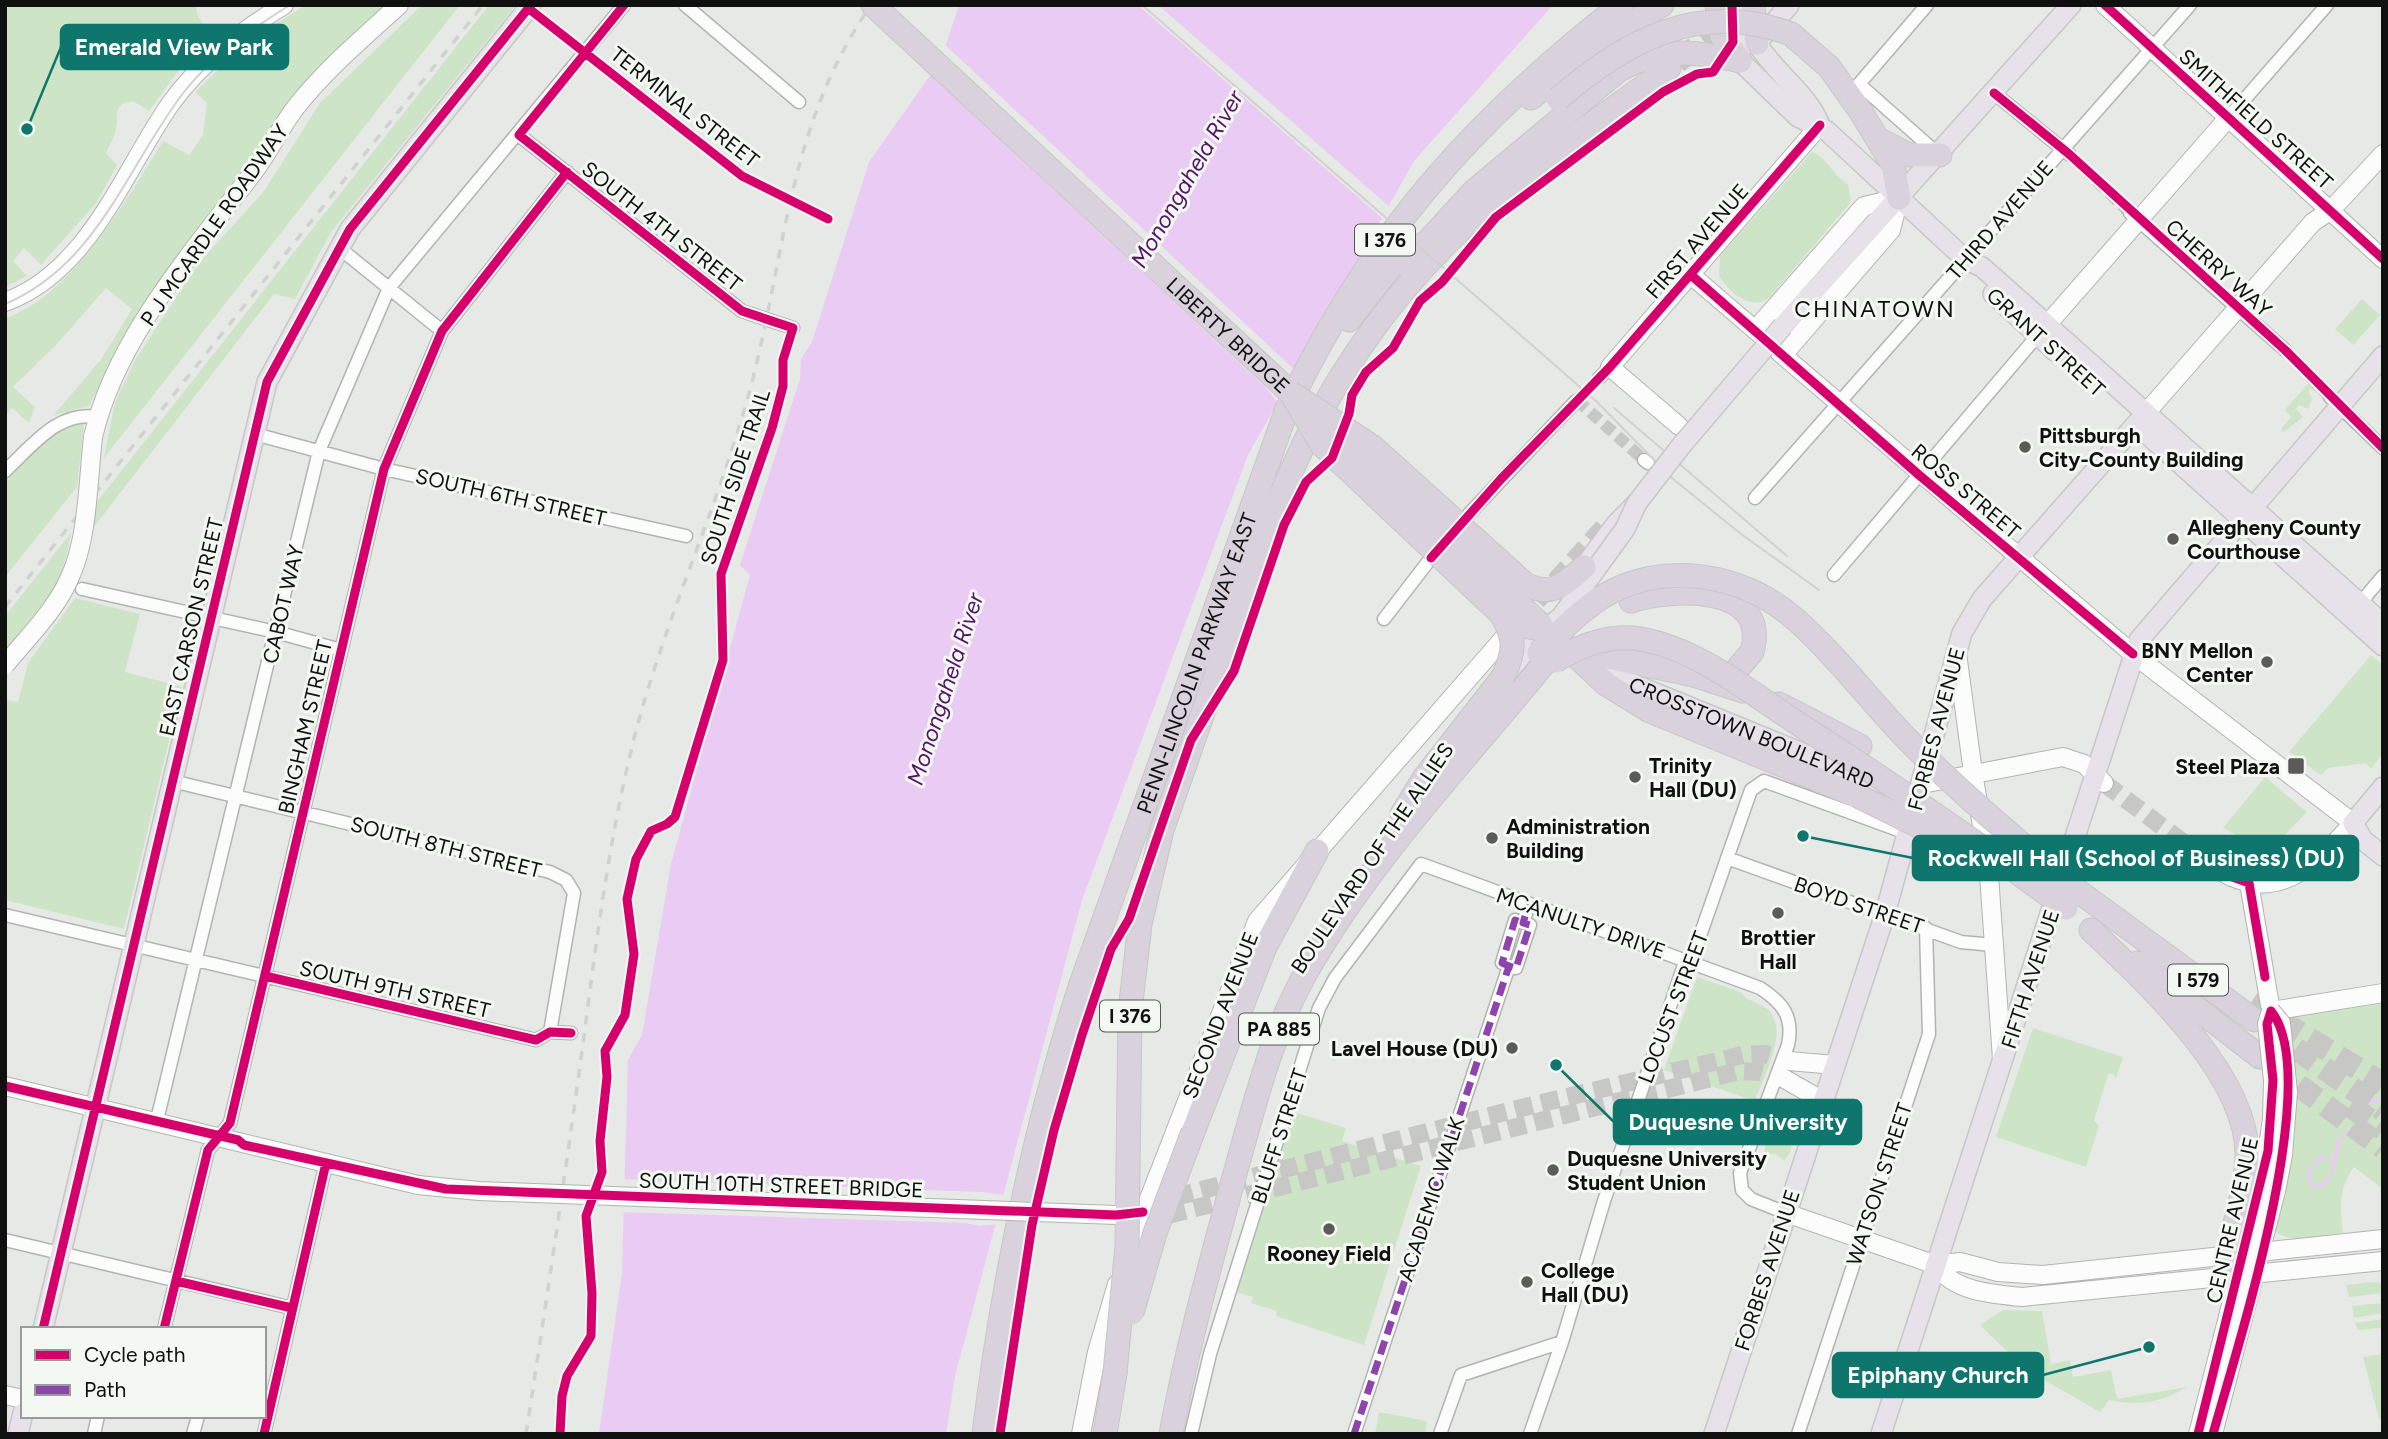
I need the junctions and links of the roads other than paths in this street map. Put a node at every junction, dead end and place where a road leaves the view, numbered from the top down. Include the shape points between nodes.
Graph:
1 (284, 5) edge
2 (399, 5) edge
3 (531, 5) edge
4 (624, 5) edge
5 (685, 5) edge
6 (873, 5) edge
7 (1621, 5) edge
8 (1662, 5) edge
9 (1717, 5) edge
10 (1740, 5) edge
11 (1753, 5) edge
12 (1789, 5) edge
13 (1927, 5) edge
14 (2071, 5) edge
15 (2105, 5) edge
16 (2190, 5) edge
17 (2327, 5) edge
18 (1757, 43) junction
19 (2152, 47) junction
20 (1740, 61) junction
21 (1669, 68) tunnel mouth
22 (1994, 93) junction
23 (799, 102) dead end
24 (2228, 117) junction
25 (1820, 125) junction
26 (519, 135) junction
27 (1878, 139) junction
28 (2066, 152) junction
29 (2383, 153) edge
30 (1940, 155) junction
31 (566, 172) junction
32 (1899, 198) junction
33 (2330, 211) junction
34 (2134, 216) junction
35 (338, 247) junction
36 (1965, 259) junction
37 (2383, 259) edge
38 (1691, 275) junction
39 (389, 288) junction
40 (5, 302) edge
41 (2238, 308) junction
42 (1349, 320) junction
43 (793, 328) dead end
44 (2042, 330) junction
45 (442, 331) junction
46 (2285, 350) tunnel mouth
47 (2383, 356) edge
48 (1291, 393) junction
49 (1576, 401) tunnel mouth
50 (2335, 402) junction
51 (1838, 404) junction
52 (97, 417) junction
53 (2140, 419) junction
54 (1679, 425) dead end
55 (255, 434) junction
56 (2383, 447) edge
57 (319, 451) junction
58 (384, 469) junction
59 (5, 471) edge
60 (1291, 471) junction
61 (1919, 475) junction
62 (1755, 498) dead end
63 (1637, 503) junction
64 (1469, 514) dead end
65 (2246, 514) junction
66 (685, 536) dead end
67 (1240, 539) junction
68 (1431, 558) dead end
69 (2018, 558) junction
70 (1584, 567) junction
71 (1834, 575) dead end
72 (2383, 576) edge
73 (82, 589) dead end
74 (2354, 609) junction
75 (210, 617) junction
76 (1384, 619) dead end
77 (1505, 623) junction
78 (2383, 625) edge
79 (1542, 627) junction
80 (276, 632) junction
81 (2383, 646) edge
82 (341, 650) junction
83 (1958, 653) junction
84 (2133, 654) junction
85 (1559, 658) junction
86 (5, 665) edge
87 (1503, 677) junction
88 (1727, 682) junction
89 (1973, 774) junction
90 (2099, 779) junction
91 (172, 781) junction
92 (1922, 784) junction
93 (2383, 787) edge
94 (236, 797) junction
95 (1404, 811) junction
96 (303, 813) junction
97 (2353, 823) junction
98 (1907, 833) junction
99 (2383, 839) edge
100 (1317, 850) junction
101 (2196, 852) tunnel mouth
102 (2383, 856) edge
103 (1727, 858) junction
104 (1988, 861) junction
105 (1421, 864) joint
106 (2249, 883) junction
107 (2075, 902) junction
108 (1529, 904) junction
109 (1885, 914) junction
110 (5, 915) edge
111 (1926, 928) junction
112 (2091, 930) junction
113 (132, 946) junction
114 (1993, 946) junction
115 (197, 961) junction
116 (1688, 961) junction
117 (265, 976) junction
118 (2383, 993) edge
119 (2263, 1020) junction
120 (550, 1032) junction
121 (571, 1033) dead end
122 (1835, 1065) junction
123 (2002, 1066) junction
124 (5, 1086) edge
125 (1823, 1101) junction
126 (95, 1108) junction
127 (156, 1124) junction
128 (221, 1138) junction
129 (326, 1163) junction
130 (1175, 1197) tunnel mouth
131 (1143, 1212) junction
132 (1786, 1213) junction
133 (1168, 1214) tunnel mouth
134 (1861, 1239) junction
135 (2383, 1239) edge
136 (5, 1240) edge
137 (60, 1254) junction
138 (2383, 1261) edge
139 (1936, 1265) junction
140 (2241, 1265) junction
141 (176, 1281) junction
142 (292, 1308) junction
143 (43, 1327) edge
144 (164, 1327) edge
145 (1562, 1342) junction
146 (1115, 1373) junction
147 (264, 1434) edge
148 (984, 1434) edge
149 (1081, 1434) edge
150 (1105, 1434) edge
151 (1158, 1434) edge
152 (1171, 1434) edge
153 (1191, 1434) edge
154 (1354, 1434) edge
155 (1440, 1434) edge
156 (1530, 1434) edge
157 (1714, 1434) edge
158 (1798, 1434) edge
159 (1881, 1434) edge
160 (2198, 1434) edge
161 (2213, 1434) edge

1 - 40 main road via 249,26 198,71 171,104 96,227 36,286
2 - 52 main road, P J MCARDLE ROADWAY via 333,65 296,107 252,175 191,251 108,386
3 - 35 main road, EAST CARSON STREET
4 - 26 street, CABOT WAY
5 - 23 street
6 - 48 highway, LIBERTY BRIDGE
7 - 67 highway, PENN-LINCOLN PARKWAY EAST / I 376 via 1488,118 1386,238 1304,373 1272,446
8 - 42 highway via 1573,62 1486,139 1397,245
9 - 20 highway via 1722,36
10 - 20 main road
11 - 18 highway
12 - 18 main road
13 - 30 street via 1859,83
14 - 22 main road, BOULEVARD OF THE ALLIES
15 - 19 main road, SMITHFIELD STREET
16 - 19 street, THIRD AVENUE
17 - 24 street
18 - 20 main road
18 - 25 main road, GRANT STREET via 1769,62 1811,103
19 - 24 main road, SMITHFIELD STREET
19 - 28 street, THIRD AVENUE
20 - 25 main road, GRANT STREET via 1798,117
20 - 60 highway via 1684,51 1658,53 1632,63 1590,92 1474,191 1408,264 1352,341 1321,396
21 - 60 highway, PENN-LINCOLN PARKWAY EAST / I 376 via 1504,192 1418,273 1347,368
22 - 28 street
22 - 30 main road, BOULEVARD OF THE ALLIES
24 - 33 main road, SMITHFIELD STREET
24 - 34 main road
25 - 32 main road, GRANT STREET
25 - 38 main road, FIRST AVENUE
26 - 31 street, SOUTH 4TH STREET
26 - 39 street, CABOT WAY
27 - 30 highway via 1909,155
27 - 32 highway via 1893,164
27 - 42 highway, bridge via 1829,67 1791,34 1745,14 1690,15 1636,37 1558,99 1446,202
28 - 36 street, THIRD AVENUE
29 - 33 main road, FORBES AVENUE
30 - 32 main road, BOULEVARD OF THE ALLIES
31 - 43 street, SOUTH 4TH STREET via 742,311
31 - 45 street, BINGHAM STREET
32 - 36 main road, GRANT STREET
32 - 38 main road via 1864,206 1758,333
32 - 51 main road, ROSS STREET via 1891,230 1781,353
32 - 63 main road, BOULEVARD OF THE ALLIES, bridge via 1783,326
33 - 37 main road, SMITHFIELD STREET
33 - 41 main road, FORBES AVENUE via 2313,222
34 - 41 street, CHERRY WAY
34 - 44 main road
35 - 39 street
35 - 55 main road, EAST CARSON STREET via 267,382
36 - 44 main road, GRANT STREET via 1970,274
36 - 51 street, THIRD AVENUE
38 - 54 main road, FIRST AVENUE via 1605,373
39 - 45 street
39 - 57 street, CABOT WAY
41 - 46 street, CHERRY WAY
41 - 53 main road, FORBES AVENUE
42 - 67 highway via 1300,407
44 - 53 main road, GRANT STREET
44 - 61 street
45 - 58 street, BINGHAM STREET
47 - 50 main road, FIFTH AVENUE
48 - 70 highway, bridge via 1373,447 1525,584 1551,591
48 - 77 highway, bridge via 1311,431 1337,460
48 - 79 highway, LIBERTY BRIDGE, bridge
49 - 64 street
50 - 56 street
50 - 65 main road, FIFTH AVENUE
51 - 61 main road, ROSS STREET
51 - 62 street, THIRD AVENUE
52 - 59 street via 83,414 53,426
52 - 86 main road, P J MCARDLE ROADWAY, bridge via 78,554 70,578 54,606
53 - 65 main road, GRANT STREET
53 - 69 main road, FORBES AVENUE
55 - 57 street, SOUTH 6TH STREET
55 - 75 main road, EAST CARSON STREET
57 - 58 street, SOUTH 6TH STREET
57 - 80 street, CABOT WAY
58 - 66 street, SOUTH 6TH STREET
58 - 82 street, BINGHAM STREET
60 - 146 highway, PENN-LINCOLN PARKWAY EAST / I 376, bridge via 1162,830 1140,924 1130,1011 1127,1246
61 - 69 main road, ROSS STREET
61 - 71 street
63 - 70 main road, BOULEVARD OF THE ALLIES, bridge
63 - 79 main road, BOULEVARD OF THE ALLIES, bridge via 1625,529 1561,617
65 - 74 main road, GRANT STREET
65 - 84 main road, FIFTH AVENUE via 2143,633
67 - 148 highway, PENN-LINCOLN PARKWAY EAST / I 376 via 1081,984 1052,1078 1016,1222
68 - 76 street
69 - 83 main road, FORBES AVENUE via 1970,615
69 - 84 main road, ROSS STREET
70 - 79 main road, BOULEVARD OF THE ALLIES, bridge
72 - 74 street
73 - 75 street
74 - 78 main road, GRANT STREET
74 - 81 main road, GRANT STREET
75 - 80 street
75 - 91 main road, EAST CARSON STREET
77 - 79 highway, bridge
77 - 87 highway, bridge via 1515,646
77 - 100 main road, SECOND AVENUE
79 - 85 highway, LIBERTY BRIDGE
79 - 87 main road, BOULEVARD OF THE ALLIES, bridge
80 - 82 street
80 - 94 street, CABOT WAY
82 - 96 street, BINGHAM STREET
83 - 89 main road
83 - 92 main road, FORBES AVENUE
84 - 90 main road, FIFTH AVENUE
84 - 97 main road, ROSS STREET
85 - 88 highway
85 - 88 highway via 1583,626 1619,606 1653,595 1697,593 1732,602 1753,627 1750,657
85 - 92 main road, CROSSTOWN BOULEVARD via 1878,785
85 - 95 highway
85 - 107 highway, LIBERTY BRIDGE, bridge via 1650,711 1858,796
85 - 107 highway, bridge via 1610,639 1638,638 1678,650 1721,673
85 - 107 highway, bridge via 1599,598 1641,581 1698,576 1748,589 1794,618 1943,776
85 - 152 highway, BOULEVARD OF THE ALLIES / PA 885 via 1523,689 1436,790 1306,971 1285,1013 1262,1080 1201,1298
87 - 95 highway, BOULEVARD OF THE ALLIES
88 - 107 highway, bridge via 1823,724
89 - 90 main road via 2063,757 2078,761
89 - 92 main road
89 - 104 main road
90 - 123 main road, FIFTH AVENUE
91 - 94 street, SOUTH 8TH STREET
91 - 113 main road, EAST CARSON STREET
92 - 98 main road, FORBES AVENUE
93 - 97 main road
94 - 96 street, SOUTH 8TH STREET
94 - 115 street, CABOT WAY
95 - 151 highway, BOULEVARD OF THE ALLIES / PA 885 via 1304,951 1263,1034 1185,1304
96 - 117 street, BINGHAM STREET
96 - 120 street, SOUTH 8TH STREET via 550,872 566,880 574,893
97 - 99 main road
97 - 102 main road via 2363,840
97 - 106 main road via 2310,867 2285,880
98 - 103 street, LOCUST STREET via 1764,781 1751,790
98 - 104 street
98 - 109 main road, FORBES AVENUE
100 - 131 main road, SECOND AVENUE via 1253,928
100 - 146 highway, bridge via 1265,947 1193,1132 1155,1233
101 - 106 main road via 2227,875
103 - 109 street, BOYD STREET
103 - 116 street, LOCUST STREET
104 - 114 main road
105 - 108 street, MCANULTY DRIVE
105 - 153 street, BLUFF STREET via 1335,978 1319,1007 1210,1354
106 - 119 main road, CENTRE AVENUE
107 - 112 highway, I 579
107 - 119 highway
108 - 116 street, MCANULTY DRIVE
108 - 154 street, ACADEMIC WALK via 1523,923 1530,925 1516,968 1509,965
109 - 111 street, BOYD STREET
109 - 122 main road, FORBES AVENUE
110 - 113 street, SOUTH 9TH STREET
111 - 114 street, BOYD STREET via 1961,942
111 - 134 street, WATSON STREET via 1928,1034
112 - 119 highway, I 579 via 2173,987
112 - 140 highway via 2215,1063 2236,1100 2247,1157
113 - 115 street, SOUTH 9TH STREET
113 - 126 main road, EAST CARSON STREET
114 - 123 main road
115 - 117 street, SOUTH 9TH STREET
115 - 127 street, CABOT WAY
116 - 132 street, MCANULTY DRIVE via 1760,988 1787,1012 1788,1045 1740,1173 1742,1190 1751,1199
116 - 145 street, LOCUST STREET via 1604,1201
117 - 120 street, SOUTH 9TH STREET via 536,1040
117 - 128 street, BINGHAM STREET via 230,1123
118 - 119 main road
119 - 140 main road, CENTRE AVENUE, bridge via 2273,1080 2268,1151
119 - 140 main road, CENTRE AVENUE, bridge via 2281,1023 2288,1092 2283,1154
120 - 121 street, SOUTH 9TH STREET
122 - 125 main road, FORBES AVENUE
122 - 125 main road via 1786,1069
123 - 139 main road, FIFTH AVENUE
124 - 126 main road, SOUTH 10TH STREET BRIDGE
125 - 132 main road, FORBES AVENUE
126 - 127 main road, SOUTH 10TH STREET BRIDGE
126 - 137 main road, EAST CARSON STREET
127 - 128 main road, SOUTH 10TH STREET BRIDGE
128 - 129 main road, SOUTH 10TH STREET BRIDGE
128 - 141 street, BINGHAM STREET via 208,1150
129 - 131 main road, SOUTH 10TH STREET BRIDGE, bridge via 418,1185 479,1191
129 - 142 street
130 - 131 main road
131 - 133 main road
131 - 149 main road, SECOND AVENUE via 1104,1324
132 - 134 main road
132 - 157 main road, FORBES AVENUE
134 - 139 main road
134 - 158 street, WATSON STREET
135 - 140 main road
136 - 137 street
137 - 141 street
137 - 143 main road, EAST CARSON STREET
138 - 140 main road
139 - 140 main road via 1960,1262 1998,1272 2043,1275
139 - 159 main road, FIFTH AVENUE
140 - 160 main road, CENTRE AVENUE
140 - 161 main road, CENTRE AVENUE
141 - 142 street
141 - 144 street, BINGHAM STREET
142 - 147 street
145 - 155 street via 1461,1375
145 - 156 street, LOCUST STREET
146 - 150 highway, PENN-LINCOLN PARKWAY EAST / I 376

